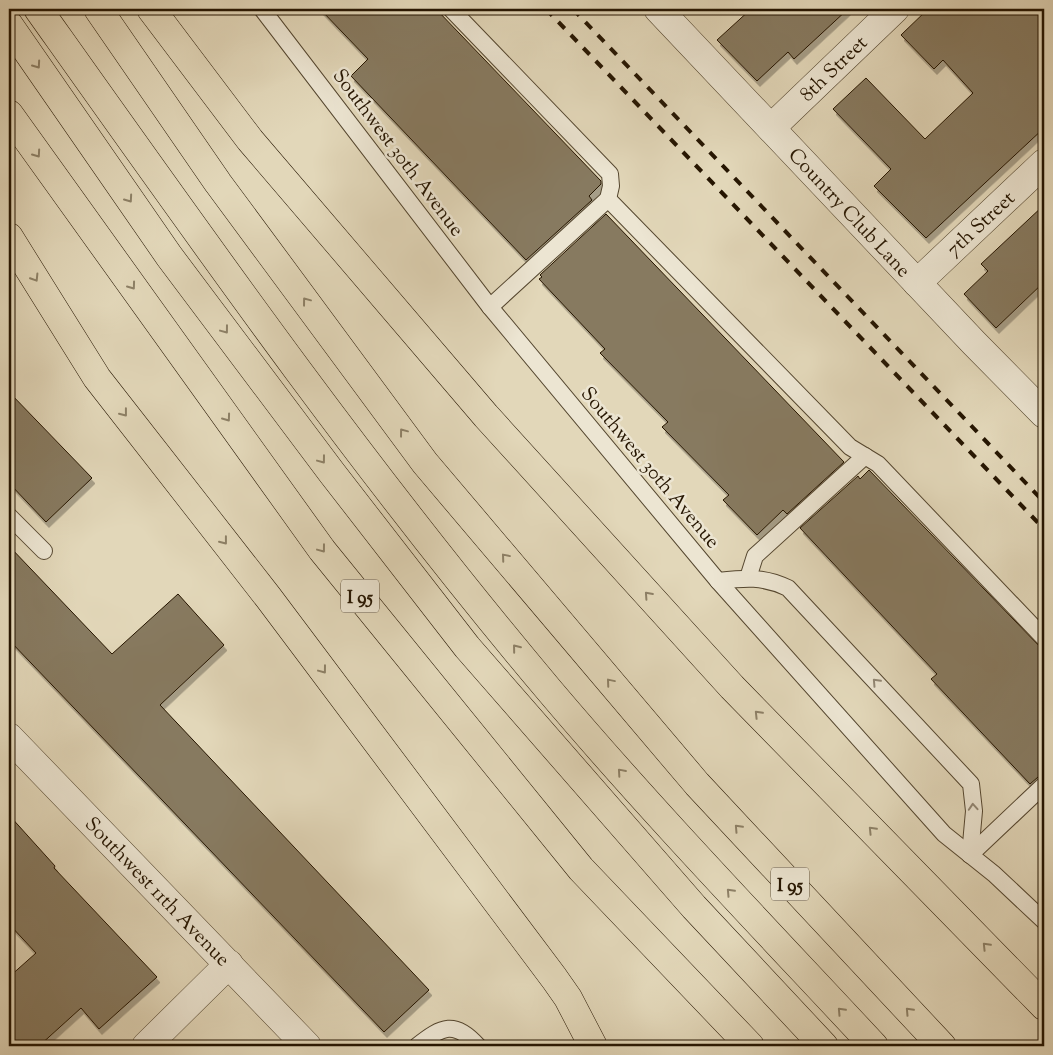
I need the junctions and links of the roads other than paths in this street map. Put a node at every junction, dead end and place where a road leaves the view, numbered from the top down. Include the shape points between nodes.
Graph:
1 (38, 9) edge
2 (98, 9) edge
3 (151, 9) edge
4 (262, 9) edge
5 (451, 9) edge
6 (658, 9) edge
7 (895, 9) edge
8 (9, 25) edge
9 (9, 114) edge
10 (771, 128) junction
11 (1044, 163) edge
12 (608, 198) junction
13 (9, 236) edge
14 (917, 283) junction
15 (490, 306) junction
16 (1044, 414) edge
17 (865, 456) junction
18 (9, 516) edge
19 (44, 551) dead end
20 (748, 578) junction
21 (718, 581) junction
22 (1044, 638) edge
23 (9, 737) edge
24 (1044, 785) edge
25 (970, 855) junction
26 (1044, 920) edge
27 (229, 964) junction
28 (1044, 1006) edge
29 (146, 1046) edge
30 (307, 1046) edge
31 (417, 1046) edge
32 (478, 1046) edge
33 (593, 1046) edge
34 (750, 1046) edge
35 (824, 1046) edge
36 (874, 1046) edge
37 (942, 1046) edge

36 -> 1 highway via 660,816 548,689 367,463
37 -> 2 highway, I 95 via 697,784 426,463 218,183
28 -> 3 highway via 732,687 486,416 250,140
4 - 15 lane, Southwest 30th Avenue
5 - 12 lane via 610,174
6 - 10 street, Country Club Lane
7 - 10 street, 8th Street
8 -> 35 highway via 170,256 467,647 694,908
9 -> 34 highway, I 95 via 322,550 581,869
10 - 14 street, Country Club Lane
11 - 14 street, 7th Street
12 - 15 lane
12 - 17 lane via 850,447
13 -> 33 highway via 97,378 268,598 554,978
14 - 16 street, Country Club Lane
15 - 21 lane, Southwest 30th Avenue
17 - 20 lane via 755,556
17 - 22 lane via 878,464
18 - 19 lane
20 - 21 lane
25 -> 20 lane via 974,811 971,784 788,588 771,580
21 - 25 lane, Southwest 30th Avenue via 944,834
23 - 27 street, Southwest 11th Avenue
24 - 25 lane
25 - 26 lane, Southwest 30th Avenue
27 - 29 street
27 - 30 street, Southwest 11th Avenue
31 - 32 lane via 443,1029 456,1028

